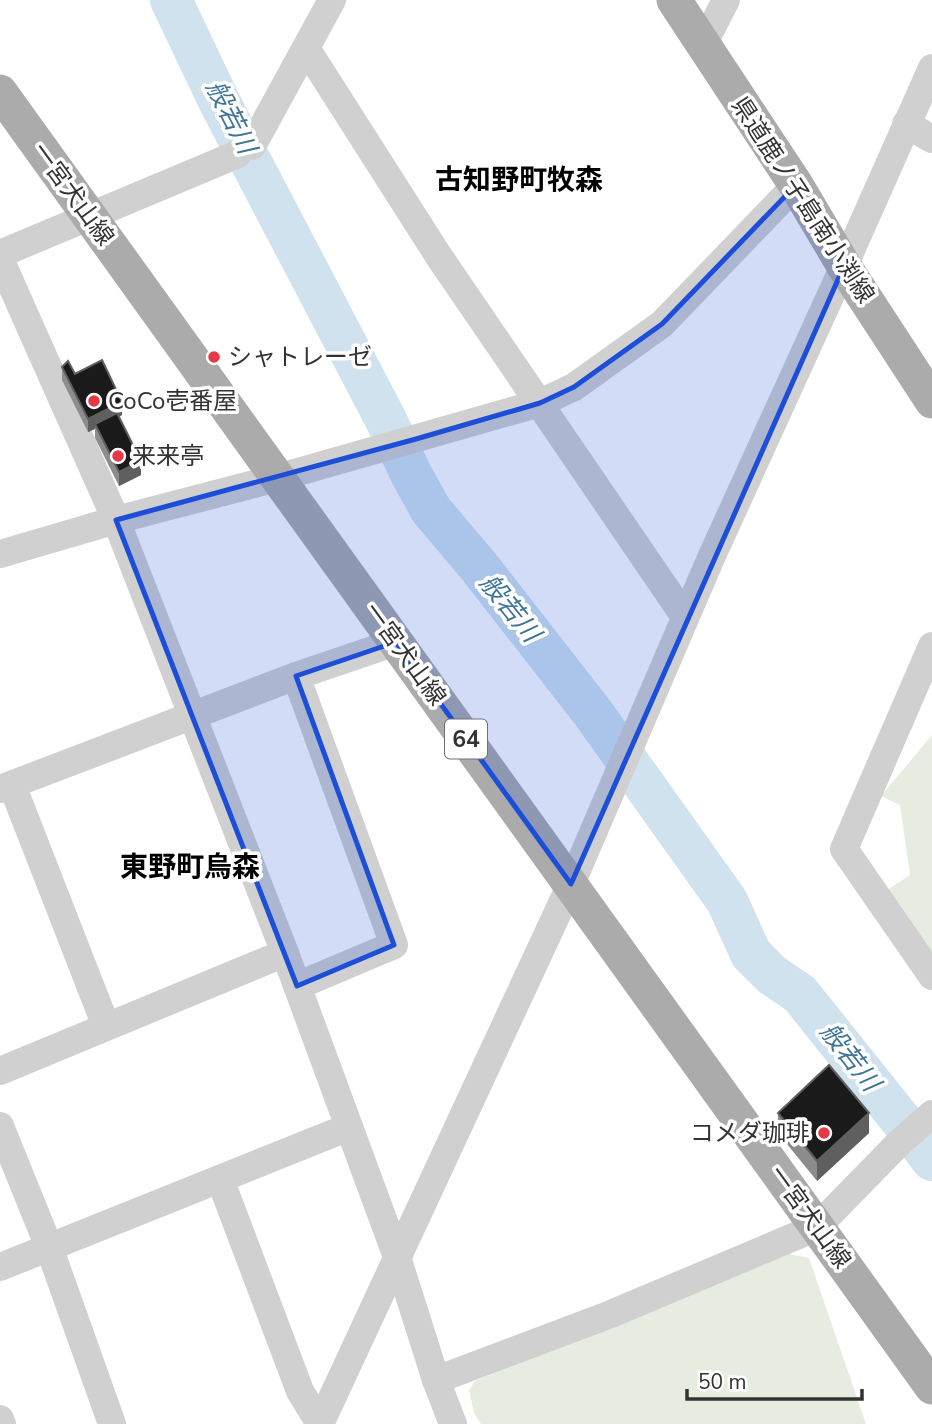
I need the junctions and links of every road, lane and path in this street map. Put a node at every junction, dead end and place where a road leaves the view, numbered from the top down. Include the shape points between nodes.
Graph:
1 (332, 0) edge
2 (674, 0) edge
3 (726, 0) edge
4 (703, 45) junction
5 (306, 48) junction
6 (932, 68) edge
7 (0, 92) edge
8 (906, 124) junction
9 (932, 139) edge
10 (796, 185) junction
11 (89, 216) junction
12 (0, 256) edge
13 (845, 266) junction
14 (932, 401) edge
15 (540, 403) junction
16 (277, 478) junction
17 (116, 520) junction
18 (0, 554) edge
19 (685, 617) junction
20 (396, 642) junction
21 (932, 646) edge
22 (296, 676) junction
23 (192, 716) junction
24 (6, 787) edge
25 (571, 884) junction
26 (285, 953) junction
27 (932, 976) edge
28 (298, 986) junction
29 (106, 1026) junction
30 (0, 1072) edge
31 (926, 1118) edge
32 (0, 1126) edge
33 (349, 1127) junction
34 (220, 1179) junction
35 (817, 1227) junction
36 (49, 1247) junction
37 (397, 1257) junction
38 (0, 1267) edge
39 (436, 1380) junction
40 (932, 1387) edge
41 (0, 1419) edge
42 (2, 1424) edge
43 (112, 1424) edge
44 (320, 1424) edge
45 (453, 1424) edge

1 - 5 street
2 - 4 main road, 県道鹿ノ子島南小渕線
3 - 4 street
4 - 10 main road, 県道鹿ノ子島南小渕線
5 - 11 street via 245,150
5 - 15 street
6 - 8 street
7 - 11 main road, 一宮犬山線 / 64
8 - 9 street
8 - 13 street
10 - 13 main road, 県道鹿ノ子島南小渕線
10 - 15 street via 662,324 574,387
11 - 12 street
11 - 16 main road, 一宮犬山線 / 64
12 - 17 street
13 - 14 main road, 県道鹿ノ子島南小渕線
13 - 19 street
15 - 16 street
15 - 19 street
16 - 17 street
16 - 20 main road, 一宮犬山線 / 64
17 - 18 street
17 - 23 street
19 - 25 street
20 - 22 street
20 - 25 main road, 一宮犬山線 / 64
21 - 27 street via 844,849
22 - 23 street
22 - 28 street via 394,945
23 - 24 street
23 - 26 street
24 - 29 street
25 - 35 main road, 一宮犬山線 / 64
25 - 37 street
26 - 28 street
26 - 29 street
28 - 33 street
29 - 30 street
31 - 35 street
32 - 36 street
33 - 34 street
33 - 37 street
34 - 36 street
34 - 44 street via 300,1391
35 - 39 street via 611,1314
35 - 40 main road, 一宮犬山線 / 64
36 - 38 street
36 - 43 street
37 - 39 street
37 - 44 street
39 - 45 street
41 - 42 street

